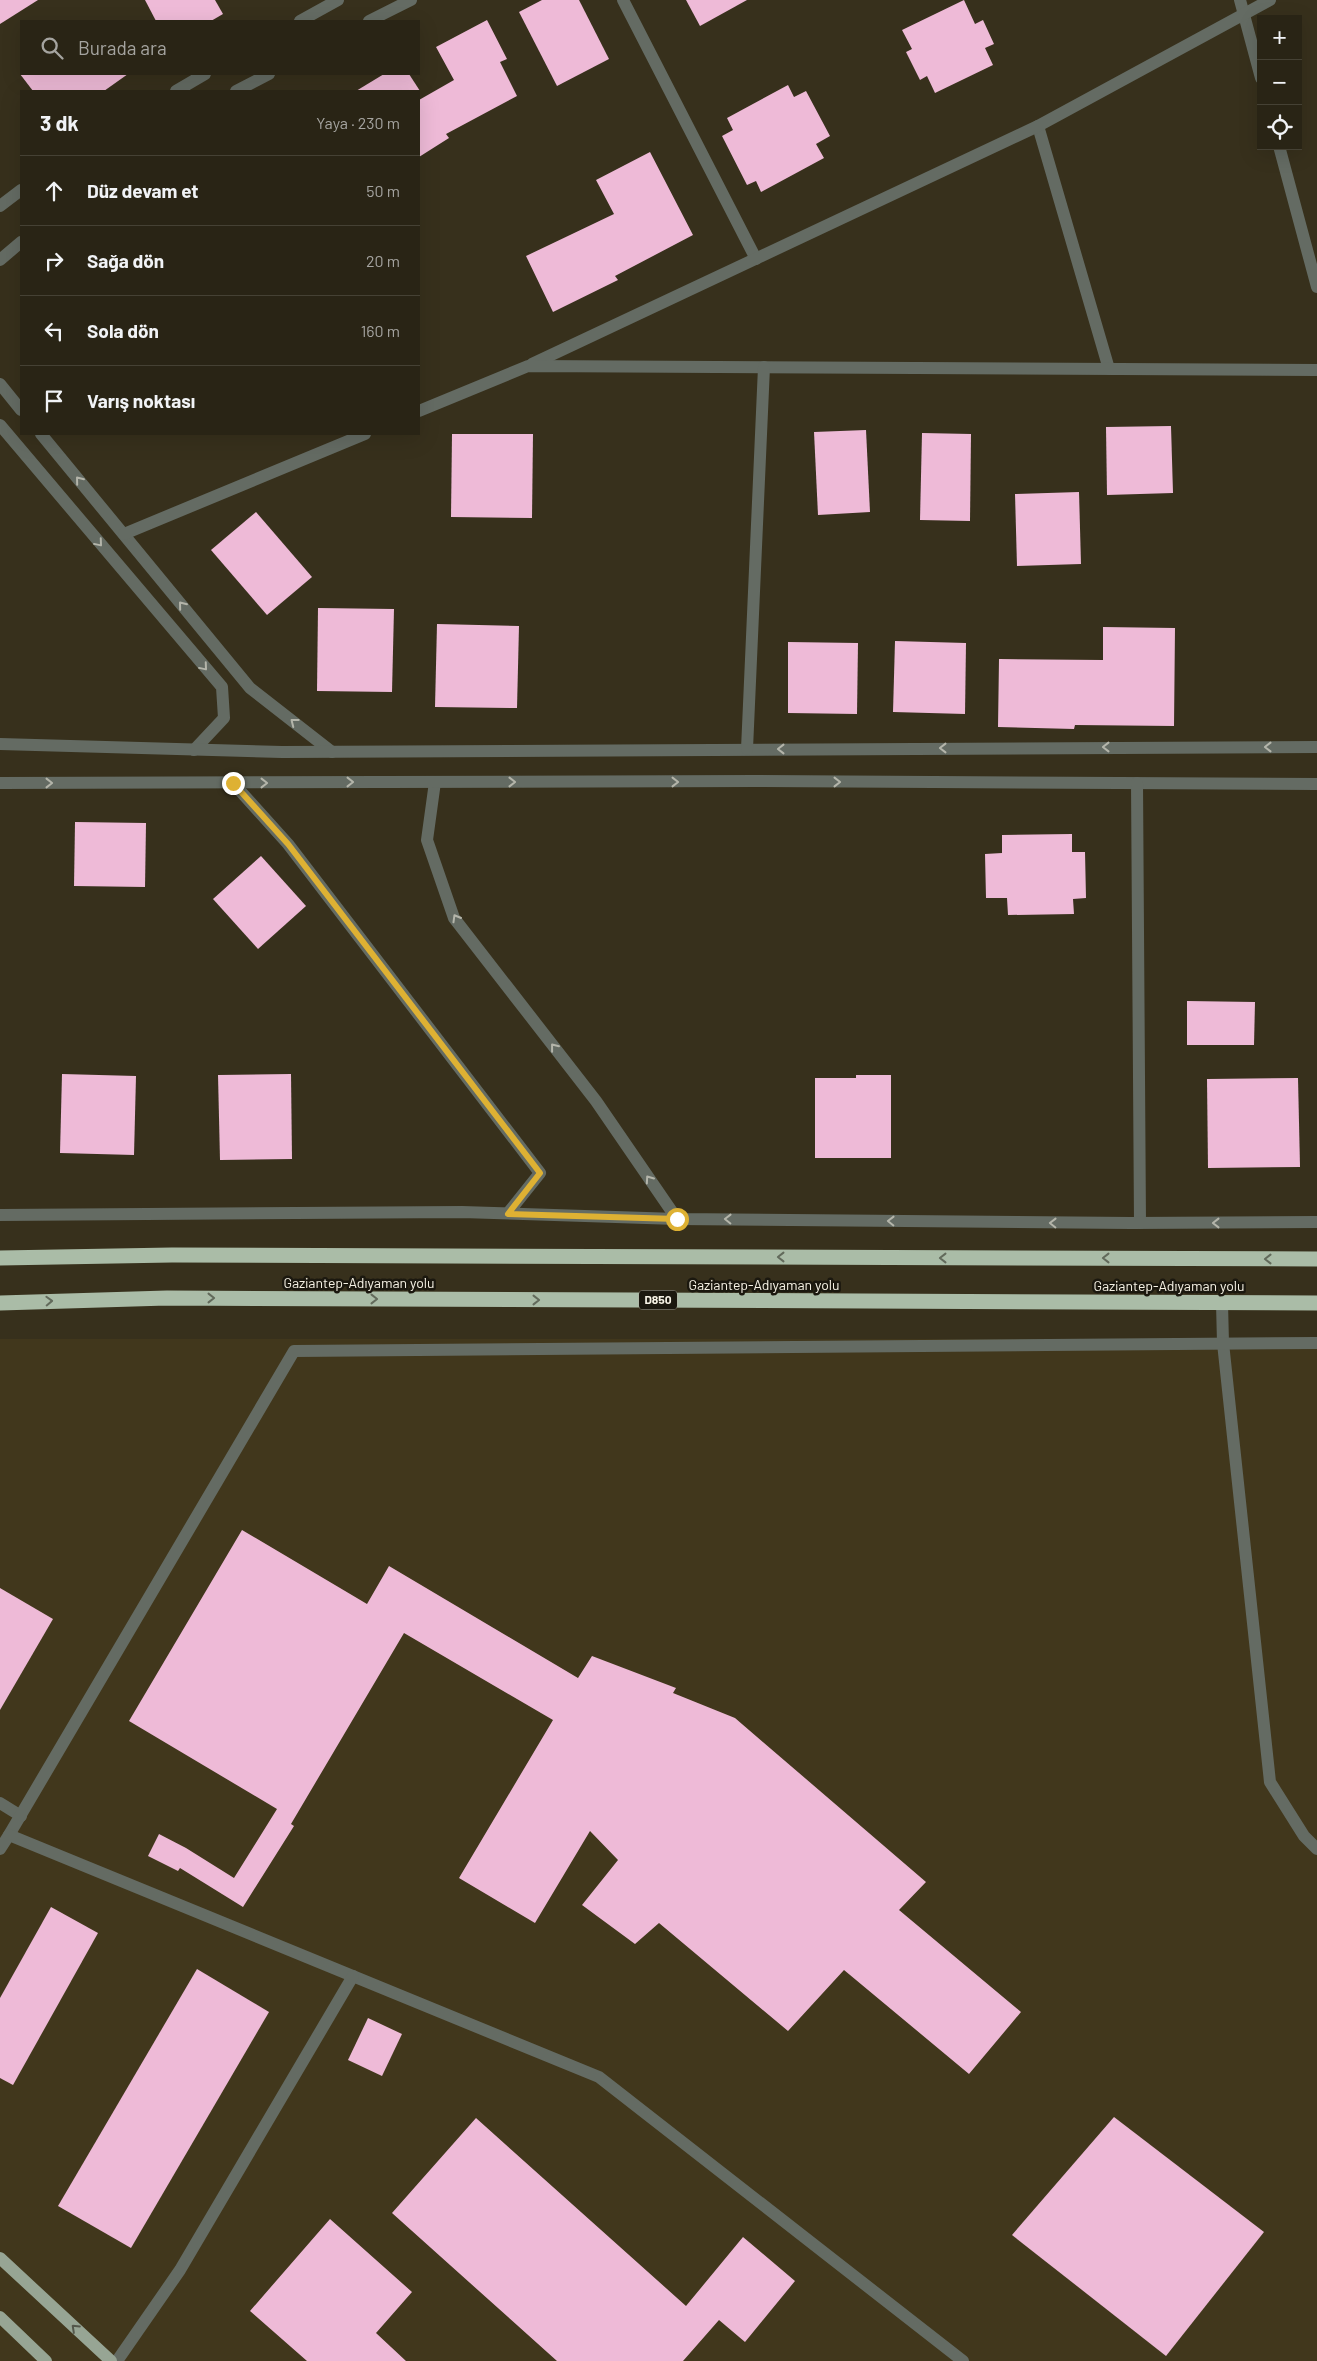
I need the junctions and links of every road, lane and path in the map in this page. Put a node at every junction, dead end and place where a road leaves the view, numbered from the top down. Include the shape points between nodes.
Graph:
1 (338, 0) edge
2 (411, 0) edge
3 (623, 0) edge
4 (1240, 0) edge
5 (1270, 0) edge
6 (1244, 14) junction
7 (302, 20) edge
8 (371, 20) edge
9 (1257, 63) edge
10 (203, 75) edge
11 (267, 75) edge
12 (178, 90) edge
13 (238, 90) edge
14 (1038, 126) junction
15 (1280, 150) edge
16 (20, 191) edge
17 (0, 206) edge
18 (20, 243) edge
19 (756, 259) junction
20 (0, 260) edge
21 (1317, 288) edge
22 (528, 366) junction
23 (764, 367) junction
24 (1108, 369) junction
25 (1317, 370) edge
26 (0, 384) edge
27 (20, 409) edge
28 (420, 411) edge
29 (0, 425) edge
30 (42, 435) edge
31 (363, 435) edge
32 (124, 534) junction
33 (0, 744) edge
34 (1317, 747) edge
35 (747, 749) junction
36 (194, 750) junction
37 (332, 752) junction
38 (435, 782) junction
39 (0, 783) edge
40 (233, 783) junction
41 (1136, 783) junction
42 (1317, 784) edge
43 (0, 1214) edge
44 (508, 1214) junction
45 (677, 1219) junction
46 (1317, 1222) edge
47 (1140, 1223) junction
48 (0, 1258) edge
49 (1317, 1259) edge
50 (0, 1302) edge
51 (1222, 1303) junction
52 (1317, 1303) edge
53 (1223, 1343) junction
54 (1317, 1343) edge
55 (0, 1803) edge
56 (21, 1816) junction
57 (9, 1835) junction
58 (0, 1849) edge
59 (1317, 1849) edge
60 (353, 1976) junction
61 (0, 2258) edge
62 (0, 2317) edge
63 (46, 2361) edge
64 (111, 2361) edge
65 (118, 2361) edge
66 (963, 2361) edge

1 - 7 street
2 - 8 street
3 - 19 street
4 - 6 street
5 - 6 street
6 - 9 street
6 - 14 street
10 - 12 street
11 - 13 street
14 - 19 street
14 - 24 street
15 - 21 street
16 - 17 street
18 - 20 street
19 - 22 street
22 - 23 street
22 - 28 street
23 - 24 street
23 - 35 street
24 - 25 street
26 - 27 street
29 -> 36 street via 222,687 224,718
32 -> 30 street
31 - 32 street
37 -> 32 street via 250,688
33 - 36 street
34 -> 35 street
35 - 37 street
36 - 37 street
40 -> 38 street
38 -> 41 street
45 -> 38 street via 596,1101 454,918 427,840
39 -> 40 street
40 - 44 street via 288,844 540,1173
41 - 42 street
41 - 47 street
43 - 44 street
44 - 45 street
47 -> 45 street
46 -> 47 street
49 -> 48 highway, Gaziantep-Adıyaman yolu via 181,1255
50 -> 51 highway, Gaziantep-Adıyaman yolu / D850 via 177,1298
51 - 52 highway, Gaziantep-Adıyaman yolu / D850
51 - 53 street
53 - 54 street
53 - 56 street via 294,1351
53 - 59 street via 1270,1782 1304,1836
55 - 56 street
56 - 57 street
57 - 58 street
57 - 60 street
60 - 65 street via 180,2270
60 - 66 street via 600,2077
64 -> 61 main road
62 - 63 main road

